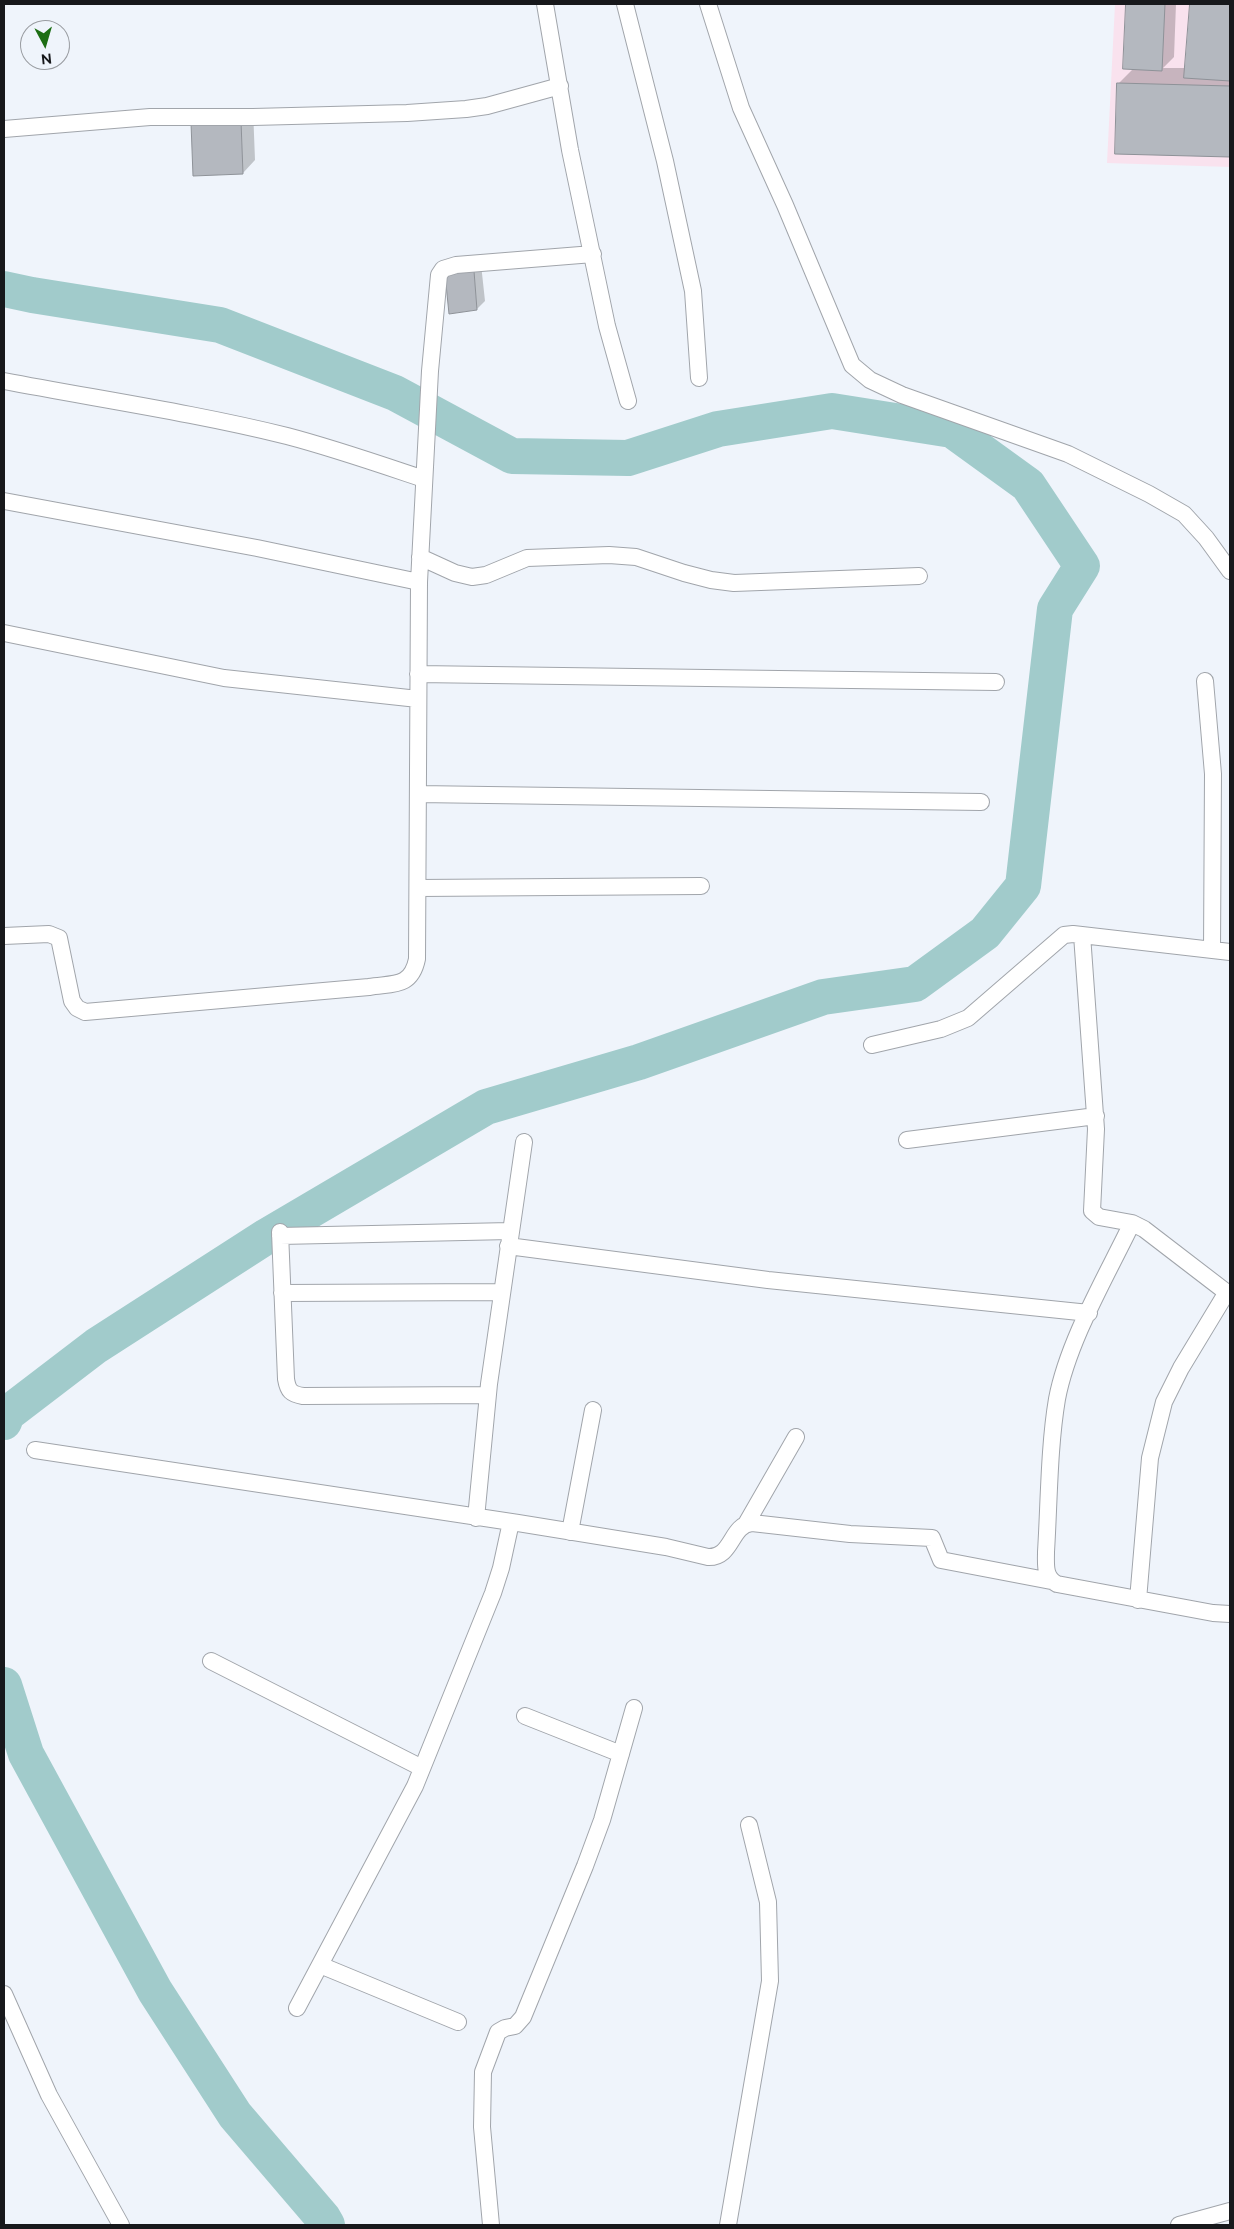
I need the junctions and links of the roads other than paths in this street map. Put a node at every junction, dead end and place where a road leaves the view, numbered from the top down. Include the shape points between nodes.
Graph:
1 (546, 4) edge
2 (625, 4) edge
3 (708, 4) edge
4 (560, 86) junction
5 (4, 129) edge
6 (593, 254) junction
7 (699, 378) dead end
8 (4, 381) edge
9 (628, 401) dead end
10 (425, 473) junction
11 (4, 501) edge
12 (420, 557) junction
13 (1230, 571) edge
14 (919, 576) dead end
15 (419, 582) junction
16 (4, 633) edge
17 (418, 674) junction
18 (1205, 681) dead end
19 (996, 682) dead end
20 (418, 699) junction
21 (418, 794) junction
22 (981, 802) dead end
23 (701, 886) dead end
24 (418, 888) junction
25 (1082, 935) junction
26 (4, 936) edge
27 (1212, 950) junction
28 (1230, 952) edge
29 (872, 1045) dead end
30 (1096, 1116) junction
31 (907, 1140) dead end
32 (524, 1142) dead end
33 (1132, 1223) junction
34 (509, 1239) junction
35 (501, 1292) junction
36 (1228, 1293) edge
37 (282, 1294) junction
38 (1089, 1314) junction
39 (488, 1395) junction
40 (593, 1410) dead end
41 (796, 1438) dead end
42 (35, 1450) dead end
43 (476, 1518) junction
44 (511, 1522) junction
45 (746, 1524) junction
46 (570, 1532) junction
47 (1051, 1581) junction
48 (1138, 1600) junction
49 (1230, 1614) edge
50 (212, 1661) dead end
51 (634, 1708) dead end
52 (525, 1716) dead end
53 (621, 1754) junction
54 (422, 1768) junction
55 (749, 1825) dead end
56 (320, 1965) junction
57 (4, 1994) edge
58 (298, 2008) dead end
59 (458, 2022) dead end
60 (1230, 2211) edge
61 (121, 2225) edge
62 (491, 2225) edge
63 (728, 2225) edge
64 (1179, 2225) edge

1 - 4 street
2 - 7 street via 665,161 693,291
3 - 13 street via 741,108 852,365 870,380 902,395 1068,454 1149,494 1184,514
4 - 5 street via 466,109 330,115 150,117
4 - 6 street via 570,150
6 - 9 street via 607,326
6 - 10 street via 456,265 444,269 439,275
8 - 10 street via 224,422
10 - 12 street
11 - 15 street
12 - 14 street via 472,577 486,575 527,558 609,555 636,557 684,574 734,582
12 - 15 street
15 - 17 street
16 - 20 street via 224,678
17 - 19 street
17 - 20 street
18 - 27 street via 1213,774
20 - 21 street
21 - 22 street
21 - 24 street
23 - 24 street
24 - 26 street via 414,971 402,982 369,986 84,1012 72,1001 59,938 49,934
25 - 27 street
25 - 29 street via 1064,936 1056,941 968,1018 941,1029
25 - 30 street
27 - 28 street
30 - 31 street
30 - 33 street via 1092,1211 1099,1217
32 - 34 street
33 - 36 street
33 - 38 street
34 - 35 street
34 - 37 street via 280,1234
34 - 38 street via 768,1280
35 - 37 street
35 - 39 street
36 - 48 street via 1181,1368 1164,1402 1150,1458
37 - 39 street via 287,1389 293,1394
38 - 47 street via 1065,1369 1058,1399 1046,1552 1046,1567
39 - 43 street
40 - 46 street
41 - 45 street
42 - 43 street
43 - 44 street
44 - 46 street
44 - 54 street via 493,1594
45 - 46 street via 724,1553 715,1558
45 - 47 street via 932,1538 940,1560
47 - 48 street
48 - 49 street
50 - 54 street
51 - 53 street
52 - 53 street
53 - 62 street via 586,1866 523,2017 515,2026 498,2032 483,2072 482,2127
54 - 56 street
55 - 63 street via 768,1902 770,1981
56 - 58 street
56 - 59 street
57 - 61 street via 49,2095
60 - 64 street

